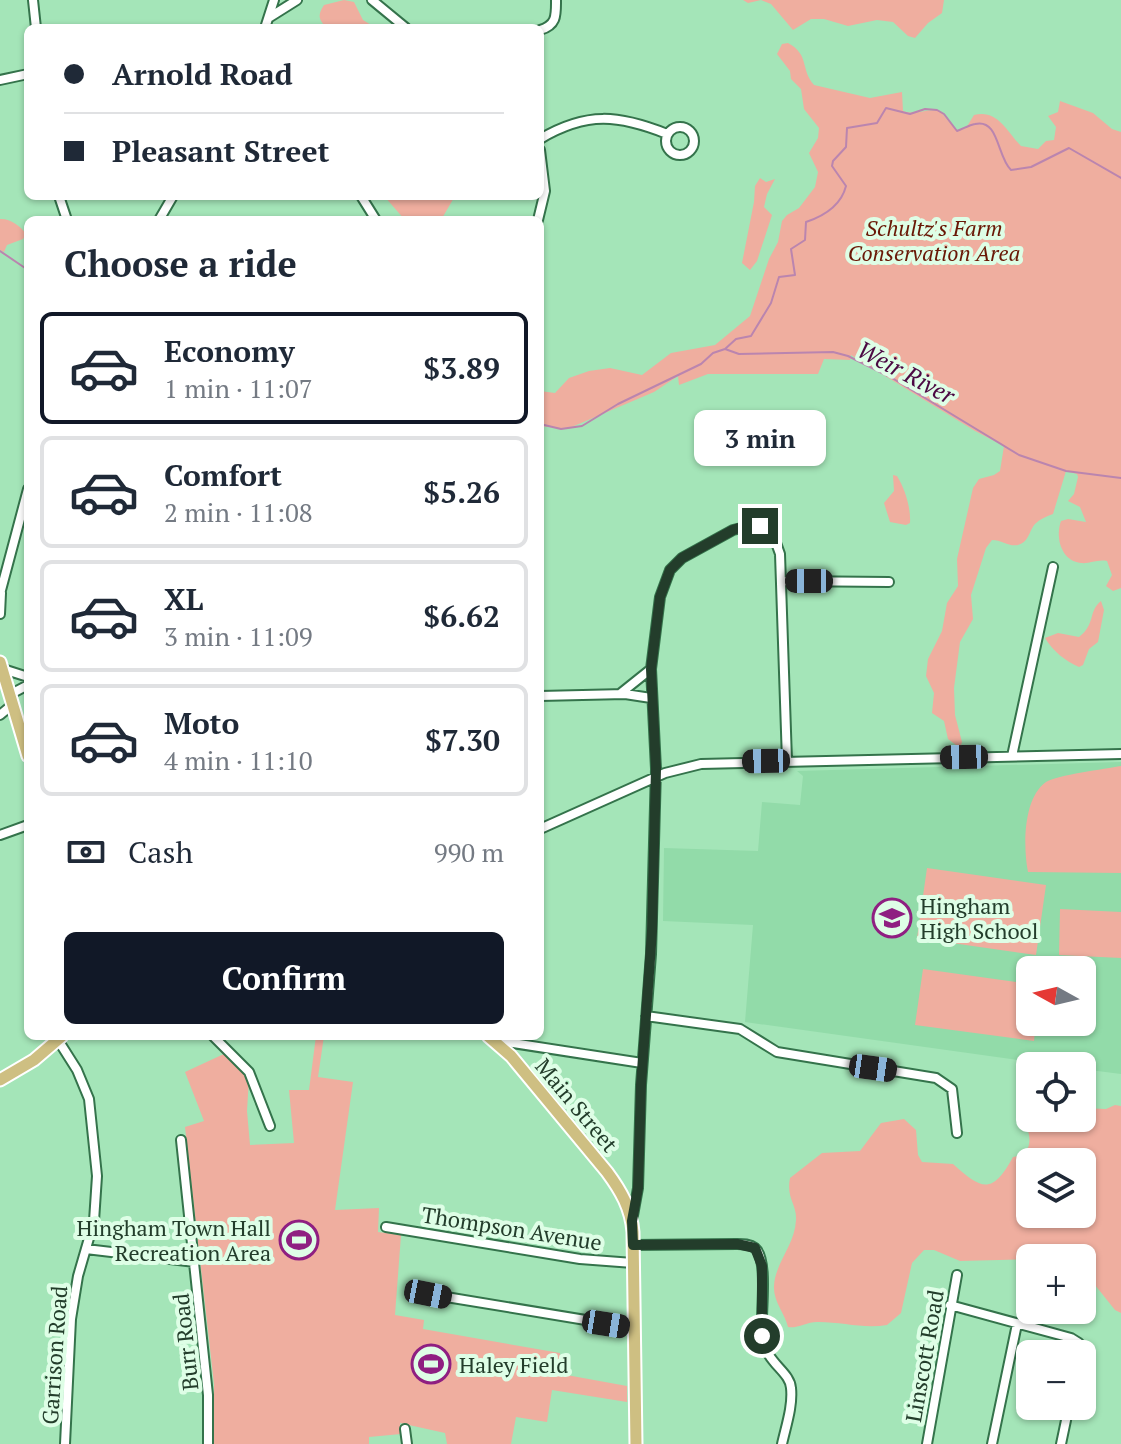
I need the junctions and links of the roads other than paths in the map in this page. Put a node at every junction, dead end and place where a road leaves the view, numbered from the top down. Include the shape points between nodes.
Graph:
1 (33, 0) edge
2 (274, 0) edge
3 (297, 0) edge
4 (372, 0) edge
5 (556, 0) edge
6 (270, 17) junction
7 (36, 24) edge
8 (267, 24) edge
9 (401, 24) edge
10 (544, 28) edge
11 (24, 75) edge
12 (0, 80) edge
13 (667, 134) dead end
14 (544, 137) edge
15 (24, 504) edge
16 (1053, 567) dead end
17 (782, 581) junction
18 (889, 582) dead end
19 (0, 593) edge
20 (0, 614) edge
21 (2, 666) edge
22 (651, 669) junction
23 (24, 675) edge
24 (24, 689) edge
25 (616, 695) junction
26 (544, 696) edge
27 (651, 698) junction
28 (11, 700) junction
29 (0, 715) edge
30 (24, 743) edge
31 (1121, 754) edge
32 (1012, 756) junction
33 (787, 761) junction
34 (656, 778) junction
35 (24, 826) edge
36 (544, 827) edge
37 (0, 835) edge
38 (646, 1016) junction
39 (57, 1040) edge
40 (61, 1040) edge
41 (217, 1040) edge
42 (493, 1040) edge
43 (503, 1040) edge
44 (642, 1063) junction
45 (0, 1080) edge
46 (270, 1126) dead end
47 (957, 1133) dead end
48 (181, 1140) dead end
49 (632, 1221) junction
50 (386, 1227) dead end
51 (633, 1245) junction
52 (86, 1249) junction
53 (195, 1262) junction
54 (633, 1263) junction
55 (957, 1275) dead end
56 (428, 1294) dead end
57 (950, 1305) junction
58 (1016, 1324) edge
59 (1017, 1324) joint
60 (634, 1328) junction
61 (1076, 1340) edge
62 (1066, 1420) edge
63 (405, 1429) dead end
64 (65, 1444) edge
65 (208, 1444) edge
66 (407, 1444) edge
67 (636, 1444) edge
68 (782, 1444) edge
69 (927, 1444) edge
70 (992, 1444) edge
71 (1061, 1444) edge

1 - 7 street
2 - 6 street
3 - 6 street
4 - 9 street
5 - 10 street via 553,23
6 - 8 street
11 - 12 street
13 - 14 street via 626,120 597,118
15 - 19 street
16 - 32 street
17 - 18 street
17 - 22 street via 775,540 760,526 733,530 682,558 663,588
17 - 33 street
19 - 20 street
21 - 23 street
21 - 28 main road
22 - 25 street
22 - 27 street
24 - 28 street
25 - 26 street
25 - 27 street
27 - 34 street
28 - 29 street
28 - 30 main road
31 - 32 street
32 - 33 street
33 - 34 street via 701,764
34 - 36 street
34 - 38 street
35 - 37 street
38 - 44 street
38 - 47 street via 740,1029 777,1052 936,1078 952,1089
39 - 45 main road
40 - 52 street, Garrison Road via 86,1091 92,1118 97,1196
41 - 46 street via 249,1072
42 - 49 main road, Main Street via 614,1182
43 - 44 street
44 - 49 street
48 - 53 street, Burr Road
49 - 51 main road, Main Street
50 - 54 street, Thompson Avenue
51 - 54 main road, Main Street
51 - 68 street via 737,1244 758,1252 763,1343 792,1389
52 - 53 street
52 - 64 street, Garrison Road via 71,1319
53 - 65 street, Burr Road
54 - 60 main road, Main Street
55 - 57 street, Linscott Road
56 - 60 street
57 - 58 street
57 - 69 street, Linscott Road
59 - 61 street
59 - 70 street
60 - 67 main road, Main Street
62 - 71 street
63 - 66 street

